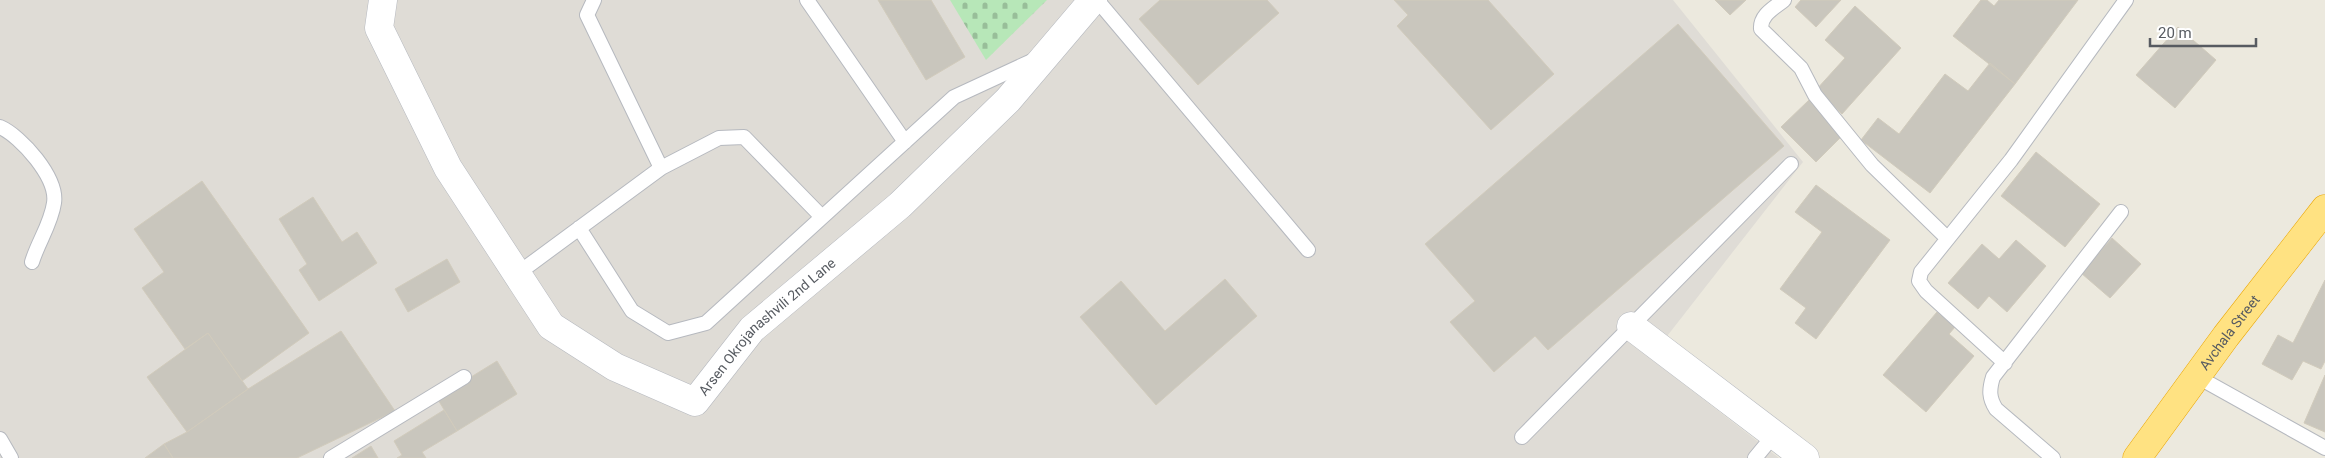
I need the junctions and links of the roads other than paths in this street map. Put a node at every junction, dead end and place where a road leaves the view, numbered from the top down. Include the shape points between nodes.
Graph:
1 (383, 0) edge
2 (594, 0) edge
3 (808, 0) edge
4 (1093, 0) edge
5 (1097, 0) edge
6 (1784, 0) edge
7 (2126, 0) edge
8 (1046, 55) junction
9 (0, 126) edge
10 (905, 142) junction
11 (1791, 164) dead end
12 (661, 168) junction
13 (2325, 208) edge
14 (2122, 212) dead end
15 (822, 217) junction
16 (579, 228) junction
17 (1947, 238) junction
18 (1308, 250) dead end
19 (32, 262) dead end
20 (517, 274) junction
21 (1631, 326) junction
22 (2005, 363) junction
23 (2196, 376) junction
24 (464, 377) dead end
25 (1774, 434) junction
26 (1522, 437) dead end
27 (0, 439) edge
28 (2325, 448) edge
29 (11, 458) edge
30 (331, 458) edge
31 (1755, 458) edge
32 (1805, 458) edge
33 (2053, 458) edge
34 (2136, 458) edge

1 - 20 street, Arsen Okrojanashvili 2nd Lane via 379,28 448,168
2 - 12 lane via 587,15
3 - 10 lane
4 - 8 street, Arsen Okrojanashvili 2nd Lane
5 - 18 lane
6 - 17 lane via 1764,16 1762,29 1801,68 1814,95 1872,165
7 - 17 lane via 2010,160
8 - 10 lane via 954,97
8 - 20 street, Arsen Okrojanashvili 2nd Lane via 1008,100 900,205 752,329 695,402 615,367 550,326
9 - 19 lane via 34,155 52,186 52,212
10 - 15 lane
11 - 21 lane
12 - 15 lane via 719,138 744,138
12 - 16 lane
13 - 23 highway, Avchala Street
14 - 22 lane
15 - 16 lane via 706,323 668,333 632,311
16 - 20 lane
17 - 22 lane via 1921,272 1919,282
21 - 25 street
21 - 26 lane
22 - 33 lane via 1993,377 1989,390 1991,401 1996,410
23 - 28 lane
23 - 34 highway, Avchala Street
24 - 30 lane
25 - 31 lane
25 - 32 street
27 - 29 lane

